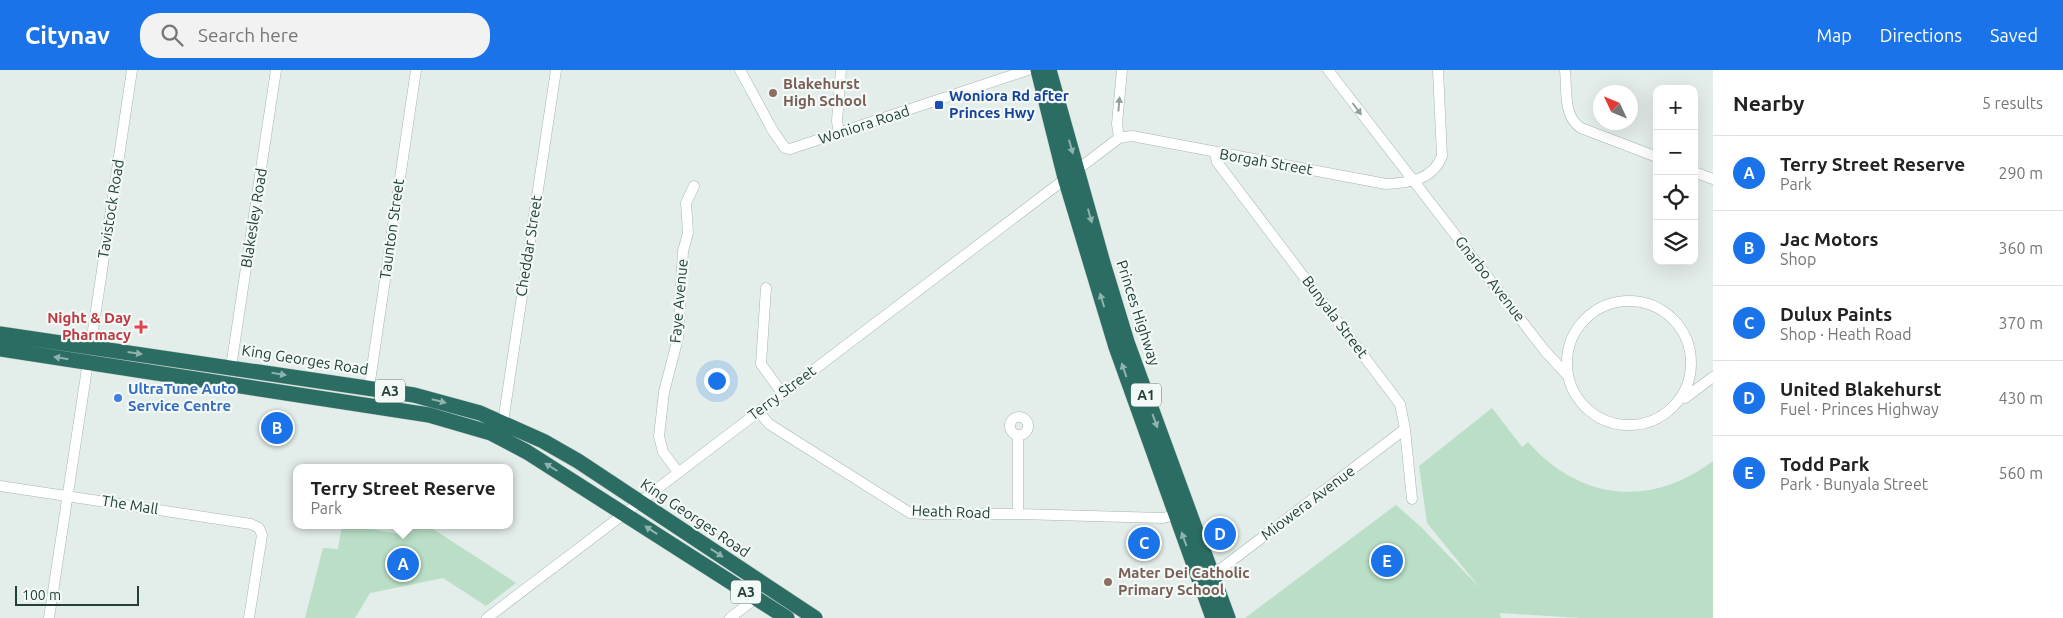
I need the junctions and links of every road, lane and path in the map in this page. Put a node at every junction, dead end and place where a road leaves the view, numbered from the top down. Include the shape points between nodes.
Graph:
1 (132, 70) edge
2 (276, 70) edge
3 (416, 70) edge
4 (556, 70) edge
5 (740, 70) edge
6 (841, 70) edge
7 (1028, 70) edge
8 (1038, 70) edge
9 (1049, 70) edge
10 (1122, 70) edge
11 (1328, 70) edge
12 (1438, 70) edge
13 (1565, 70) edge
14 (839, 134) junction
15 (1119, 138) junction
16 (1215, 153) junction
17 (1653, 155) edge
18 (1698, 173) edge
19 (1071, 174) junction
20 (1713, 179) edge
21 (1413, 182) junction
22 (694, 186) dead end
23 (766, 288) dead end
24 (0, 334) edge
25 (0, 349) edge
26 (88, 355) junction
27 (231, 367) junction
28 (1568, 376) junction
29 (1713, 377) edge
30 (201, 379) junction
31 (369, 388) junction
32 (276, 391) junction
33 (782, 393) junction
34 (1682, 400) junction
35 (758, 411) junction
36 (503, 422) junction
37 (1406, 429) junction
38 (1018, 435) dead end
39 (678, 472) junction
40 (0, 486) edge
41 (68, 496) junction
42 (1412, 498) dead end
43 (640, 502) junction
44 (1182, 513) junction
45 (625, 514) junction
46 (1018, 514) junction
47 (1210, 574) junction
48 (756, 598) junction
49 (49, 618) edge
50 (249, 618) edge
51 (487, 618) edge
52 (730, 618) edge
53 (787, 618) edge
54 (815, 618) edge
55 (1213, 618) edge
56 (1228, 618) edge

1 - 26 street, Tavistock Road
2 - 27 street, Blakesley Road
3 - 31 street, Taunton Street
4 - 36 street, Cheddar Street
5 - 14 street, Woniora Road via 785,148 795,148
6 - 14 street
7 - 14 street, Woniora Road
8 - 19 highway, Princes Highway / A1
9 -> 19 highway, Princes Highway / A1
15 -> 10 street via 1117,124
11 -> 21 street, Gnarbo Avenue
12 - 21 street via 1442,156 1435,169
13 - 17 street via 1572,123
15 - 16 street, Borgah Street via 1132,136
15 - 19 street, Terry Street
16 - 21 street, Borgah Street via 1386,184
16 - 37 street, Bunyala Street via 1217,162 1400,404
18 - 20 street
19 - 33 street, Terry Street
19 - 44 highway, Princes Highway / A1
21 - 28 street, Gnarbo Avenue
22 - 39 street, Faye Avenue via 686,203 688,233 683,251 678,338 664,392 659,436 664,452
23 - 33 street via 761,364
24 - 26 highway, King Georges Road / A3
26 -> 25 highway, King Georges Road / A3
26 -> 27 highway, King Georges Road / A3
26 - 30 highway, King Georges Road / A3
26 - 41 street, Tavistock Road
27 - 30 highway via 226,372
27 -> 31 highway, King Georges Road / A3
27 - 32 highway via 241,378 265,382
28 - 34 street, Gnarbo Avenue via 1574,394 1582,404 1596,416 1617,424 1635,426 1647,423
28 - 34 street, Gnarbo Avenue via 1571,340 1587,318 1611,304 1638,301 1666,313 1684,334 1691,351 1692,370
29 - 34 street, Gnarbo Avenue
30 - 32 highway, King Georges Road / A3
31 -> 36 highway, King Georges Road / A3 via 443,402
45 -> 32 highway, King Georges Road / A3 via 491,433 429,415
33 - 35 street, Terry Street
35 - 39 street, Terry Street
35 - 46 street, Heath Road via 769,424 903,510 924,514
36 - 43 highway, King Georges Road / A3 via 543,440
37 - 42 street, Bunyala Street
37 - 47 street, Miowera Avenue
38 - 46 street
39 - 43 street, Terry Street
40 - 41 street, The Mall
41 - 49 street, Tavistock Road
41 - 50 street, The Mall via 251,524 259,528 262,535
43 - 45 street, Terry Street
43 -> 54 highway, King Georges Road / A3
44 - 46 street, Heath Road via 1164,518
44 - 47 highway, Princes Highway / A1
55 -> 44 highway, Princes Highway / A1
48 -> 45 highway, King Georges Road / A3
45 - 51 street, Terry Street
47 - 56 highway, Princes Highway / A1
48 - 52 street
48 - 53 highway, King Georges Road / A3

